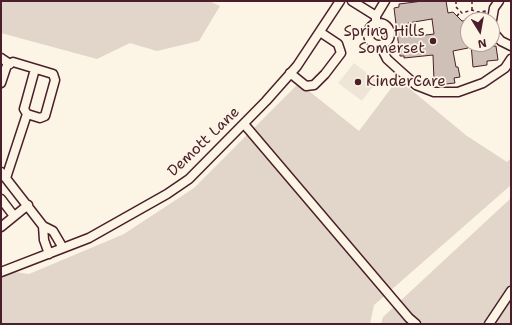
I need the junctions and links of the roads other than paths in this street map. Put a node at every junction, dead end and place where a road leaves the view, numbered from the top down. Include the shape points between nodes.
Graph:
1 (340, 1) edge
2 (352, 1) edge
3 (385, 1) edge
4 (499, 1) edge
5 (493, 12) edge
6 (376, 19) junction
7 (320, 32) junction
8 (500, 40) edge
9 (380, 45) junction
10 (511, 46) edge
11 (1, 58) edge
12 (511, 59) edge
13 (10, 64) junction
14 (35, 69) junction
15 (290, 73) junction
16 (1, 83) edge
17 (27, 114) junction
18 (244, 124) junction
19 (4, 175) edge
20 (1, 199) edge
21 (28, 205) junction
22 (14, 216) junction
23 (43, 226) junction
24 (1, 227) edge
25 (63, 248) junction
26 (49, 254) junction
27 (1, 272) edge
28 (511, 291) edge
29 (416, 324) edge
30 (489, 324) edge

1 - 7 street, Demott Lane
2 - 6 street
3 - 6 street
4 - 5 street
6 - 9 street via 367,34 370,41
6 - 9 street via 386,25 389,31 387,41
7 - 15 street, Demott Lane
7 - 15 street via 338,44 341,53 314,85 306,86
8 - 10 street
9 - 12 street via 387,59 416,85 434,92 458,92 483,83 505,68
11 - 13 street
13 - 14 street via 13,62
13 - 16 street via 7,65
14 - 17 street via 24,109
14 - 17 street via 53,74 55,80 45,116 40,118
15 - 18 street, Demott Lane
17 - 19 street
18 - 25 street, Demott Lane via 189,179 89,238
18 - 29 street
19 - 21 street
20 - 22 street
21 - 22 street
21 - 23 street
22 - 24 street
23 - 25 street via 53,231
23 - 26 street
25 - 26 street, Demott Lane
26 - 27 street, Demott Lane
28 - 30 street

